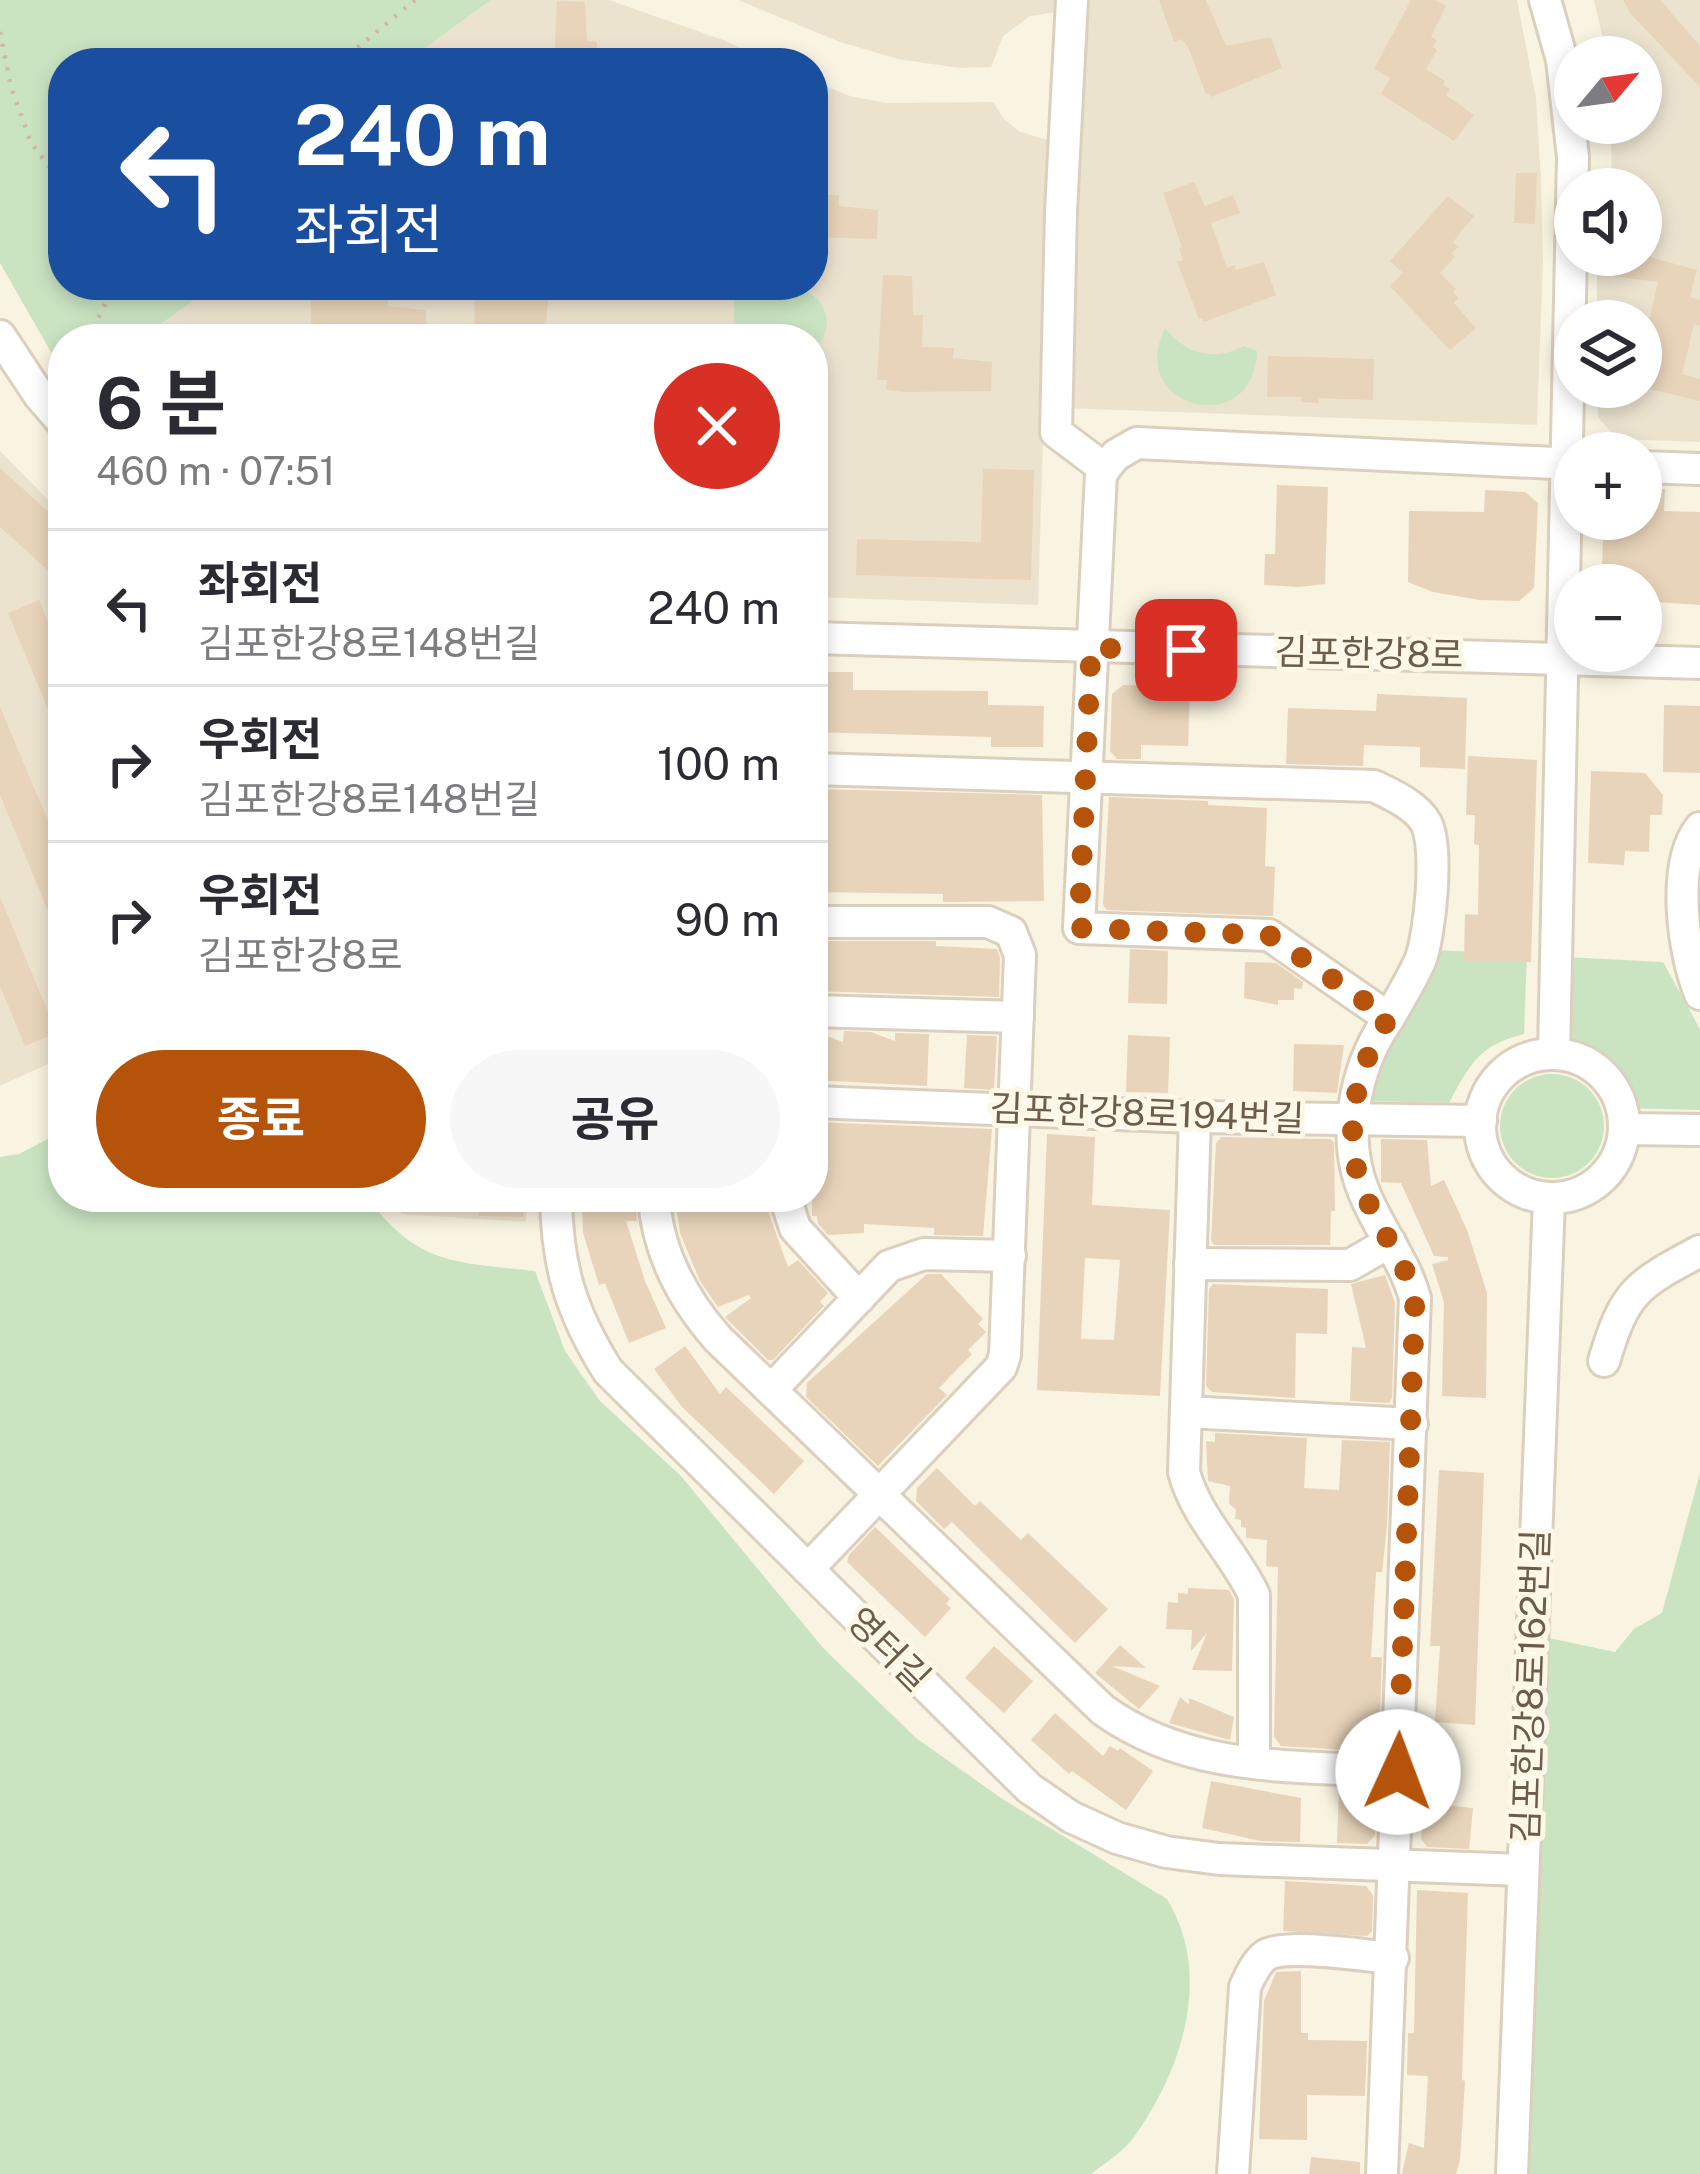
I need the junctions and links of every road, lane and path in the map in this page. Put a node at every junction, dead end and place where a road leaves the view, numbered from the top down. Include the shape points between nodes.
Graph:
1 (415, 0) edge
2 (1072, 0) edge
3 (1545, 0) edge
4 (0, 32) edge
5 (357, 48) edge
6 (48, 165) edge
7 (0, 336) edge
8 (48, 406) edge
9 (1572, 432) edge
10 (1554, 463) edge
11 (1662, 468) edge
12 (1105, 469) junction
13 (1700, 469) edge
14 (828, 639) edge
15 (1091, 648) junction
16 (1554, 656) edge
17 (1662, 661) edge
18 (1700, 663) edge
19 (1565, 672) edge
20 (828, 769) edge
21 (1086, 778) junction
22 (1700, 828) edge
23 (828, 922) edge
24 (1700, 994) edge
25 (828, 1011) edge
26 (1018, 1017) junction
27 (1389, 1018) junction
28 (1554, 1054) junction
29 (828, 1102) edge
30 (1015, 1108) junction
31 (1195, 1117) junction
32 (1354, 1121) junction
33 (1481, 1121) junction
34 (1624, 1129) junction
35 (1700, 1130) edge
36 (1550, 1198) junction
37 (558, 1212) edge
38 (656, 1212) edge
39 (790, 1212) edge
40 (1390, 1243) junction
41 (1700, 1251) edge
42 (1010, 1256) junction
43 (1190, 1264) junction
44 (859, 1298) junction
45 (1604, 1361) dead end
46 (772, 1389) junction
47 (1186, 1412) junction
48 (1412, 1424) junction
49 (882, 1494) junction
50 (808, 1569) junction
51 (1254, 1762) junction
52 (1398, 1772) junction
53 (1396, 1863) junction
54 (1523, 1870) junction
55 (1393, 1958) junction
56 (1233, 2174) edge
57 (1382, 2174) edge
58 (1512, 2174) edge

1 - 5 path
2 - 12 street via 1056,432
3 - 9 street via 1562,60 1573,157
4 - 6 path via 31,143
7 - 8 street
10 - 12 street via 1137,443
11 - 13 street
12 - 15 street
14 - 15 street, 김포한강8로
15 - 16 street, 김포한강8로
15 - 21 street
17 - 18 street, 김포한강8로
19 - 28 street
20 - 21 street
21 - 27 street via 1079,928 1269,935
21 - 27 street via 1374,786 1394,795 1425,820 1432,839 1421,957
22 - 24 street via 1686,851 1684,899
23 - 26 street via 1001,925 1018,943
25 - 26 street
26 - 30 street
27 - 32 street via 1360,1074
28 - 33 street via 1507,1070 1491,1088
28 - 34 street via 1576,1058 1612,1086
29 - 30 street, 김포한강8로194번길
30 - 31 street, 김포한강8로194번길
30 - 42 street
31 - 32 street, 김포한강8로194번길
31 - 43 street
32 - 33 street, 김포한강8로194번길
32 - 40 street via 1364,1195
33 - 36 street via 1488,1160 1504,1180
34 - 35 street
34 - 36 street via 1609,1171 1572,1196
36 - 54 street, 김포한강8로162번길
37 - 50 street, 영터길 via 568,1294 608,1371
38 - 46 street via 680,1288 718,1339
39 - 44 street via 795,1228
40 - 43 street via 1350,1265
40 - 48 street via 1415,1298
41 - 45 street via 1634,1294 1618,1315
42 - 44 street via 902,1259
42 - 49 street via 1001,1366
43 - 47 street
44 - 46 street
46 - 49 street
47 - 48 street
47 - 51 street via 1190,1495 1254,1595
48 - 52 street
49 - 50 street
49 - 51 street via 1102,1710 1180,1751
50 - 53 street, 영터길 via 1029,1788 1071,1817 1166,1852
51 - 52 street
52 - 53 street
53 - 54 street, 영터길
53 - 55 street
54 - 58 street, 김포한강8로162번길
55 - 56 street via 1289,1951 1268,1954 1254,1968 1245,1987
55 - 57 street

